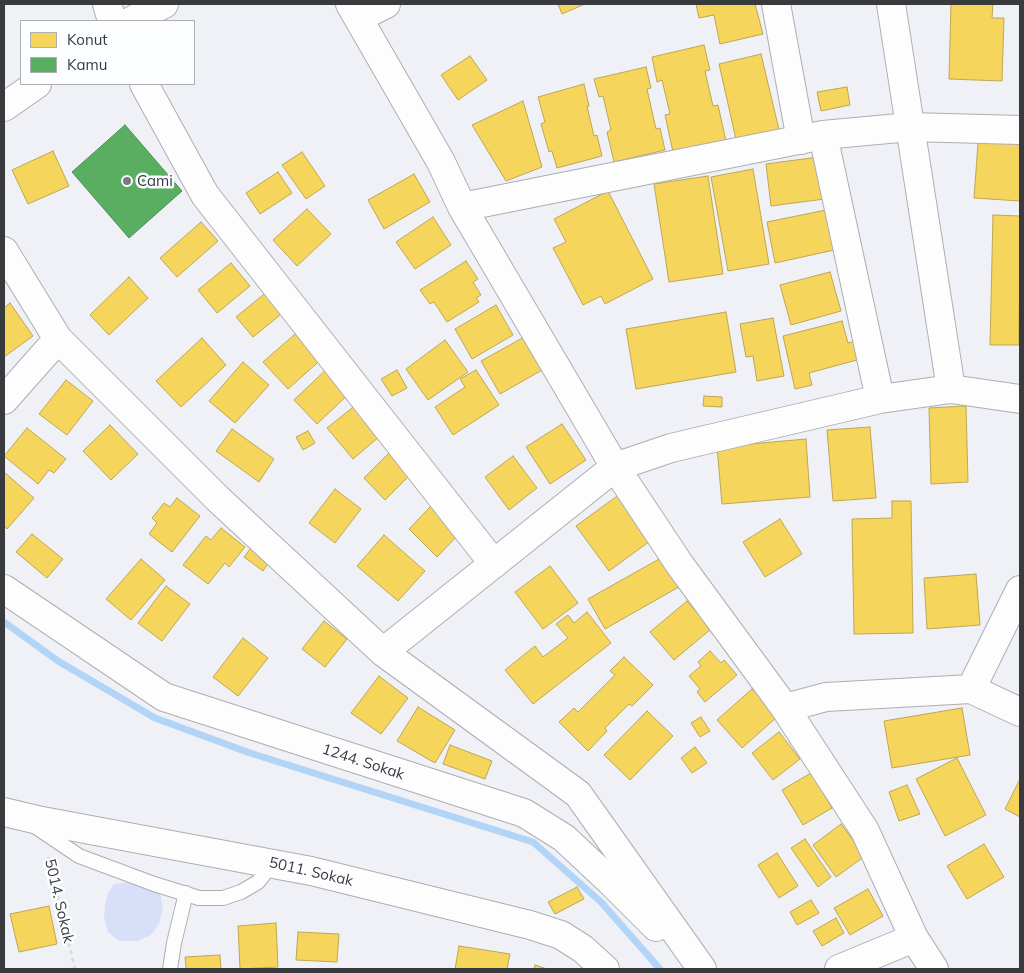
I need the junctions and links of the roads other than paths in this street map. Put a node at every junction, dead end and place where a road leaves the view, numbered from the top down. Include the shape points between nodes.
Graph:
1 (107, 4) edge
2 (164, 4) edge
3 (386, 4) edge
4 (776, 4) edge
5 (890, 4) edge
6 (354, 11) edge
7 (112, 20) edge
8 (133, 20) edge
9 (36, 85) edge
10 (145, 85) edge
11 (4, 107) edge
12 (910, 128) junction
13 (1020, 130) edge
14 (812, 138) junction
15 (462, 207) junction
16 (4, 251) edge
17 (58, 339) junction
18 (951, 389) junction
19 (1020, 398) edge
20 (880, 399) junction
21 (4, 400) edge
22 (615, 467) junction
23 (494, 564) junction
24 (4, 589) edge
25 (1020, 590) edge
26 (383, 652) junction
27 (971, 689) junction
28 (785, 708) junction
29 (1020, 712) edge
30 (12, 814) edge
31 (273, 863) junction
32 (186, 893) junction
33 (914, 938) junction
34 (170, 969) edge
35 (605, 969) edge
36 (698, 969) edge
37 (702, 969) edge
38 (838, 969) edge
39 (934, 969) edge

1 - 7 street
2 - 8 street
3 - 6 street
4 - 14 street
5 - 12 street
6 - 15 street via 441,162
9 - 11 street
10 - 23 street via 205,195
12 - 13 street
12 - 14 street
12 - 18 street
14 - 15 street
14 - 20 street
15 - 22 street
16 - 17 street
17 - 21 street
17 - 26 street via 217,498
18 - 19 street
18 - 20 street
20 - 22 street via 671,448
22 - 23 street
22 - 28 street via 680,566
23 - 26 street
24 - 36 street, 1244. Sokak via 164,697 524,813 564,838
25 - 27 street
26 - 37 street via 578,794
27 - 28 street via 826,697
27 - 29 street
28 - 33 street via 864,832
30 - 31 street, 5011. Sokak
30 - 32 lane via 79,856
31 - 32 lane via 258,882 241,892 223,898 199,898
31 - 35 street, 5011. Sokak via 562,935
32 - 34 lane
33 - 38 street
33 - 39 street

